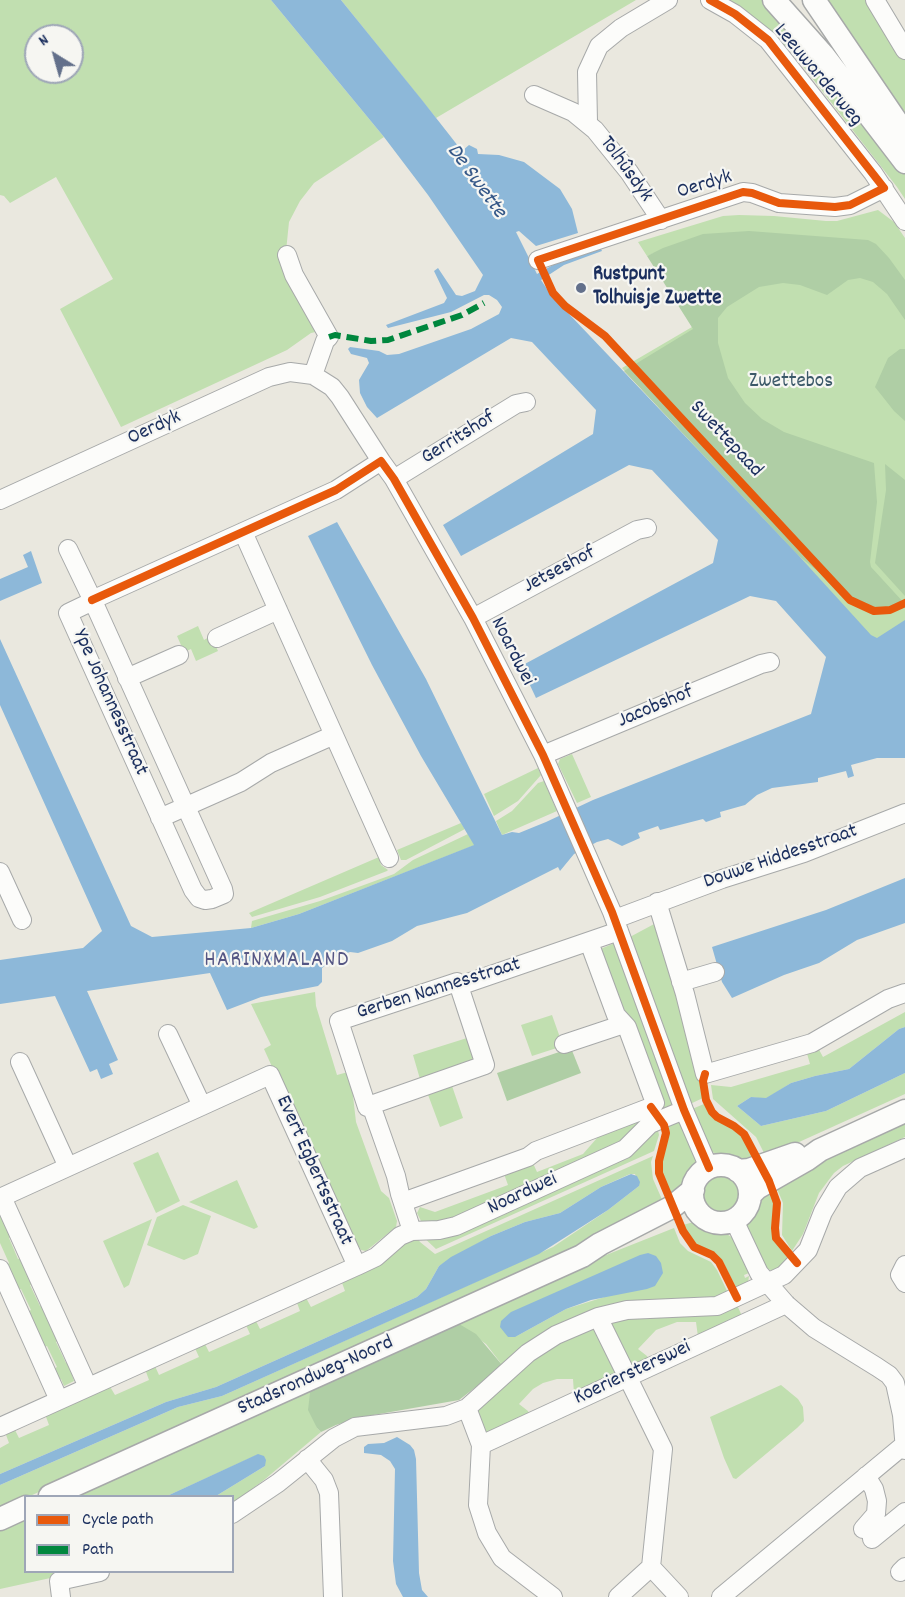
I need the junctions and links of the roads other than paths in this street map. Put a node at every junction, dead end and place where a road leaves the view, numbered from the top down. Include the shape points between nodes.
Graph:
1 (668, 0) edge
2 (710, 0) edge
3 (774, 0) edge
4 (814, 0) edge
5 (875, 0) edge
6 (905, 50) edge
7 (534, 95) dead end
8 (588, 122) junction
9 (905, 134) edge
10 (905, 162) edge
11 (884, 188) junction
12 (661, 220) junction
13 (905, 221) edge
14 (287, 255) dead end
15 (538, 260) dead end
16 (313, 375) junction
17 (526, 402) dead end
18 (381, 461) junction
19 (394, 479) junction
20 (0, 500) edge
21 (647, 528) dead end
22 (243, 532) junction
23 (69, 549) dead end
24 (93, 601) junction
25 (278, 610) junction
26 (473, 618) junction
27 (217, 638) dead end
28 (179, 655) dead end
29 (770, 662) dead end
30 (127, 678) junction
31 (334, 735) junction
32 (543, 755) junction
33 (186, 807) junction
34 (905, 813) edge
35 (160, 818) junction
36 (389, 858) dead end
37 (0, 872) edge
38 (657, 902) junction
39 (22, 920) dead end
40 (617, 925) junction
41 (589, 942) junction
42 (715, 972) dead end
43 (681, 982) junction
44 (459, 986) junction
45 (905, 993) edge
46 (624, 1024) junction
47 (168, 1034) dead end
48 (564, 1044) dead end
49 (20, 1062) dead end
50 (371, 1105) junction
51 (202, 1106) junction
52 (684, 1110) junction
53 (905, 1111) edge
54 (905, 1148) edge
55 (820, 1150) junction
56 (68, 1167) junction
57 (709, 1168) junction
58 (738, 1171) junction
59 (693, 1190) junction
60 (750, 1195) junction
61 (1, 1197) edge
62 (403, 1202) junction
63 (703, 1216) junction
64 (734, 1220) junction
65 (412, 1231) junction
66 (582, 1256) junction
67 (905, 1265) edge
68 (357, 1266) junction
69 (0, 1269) edge
70 (768, 1283) junction
71 (905, 1283) edge
72 (786, 1304) junction
73 (598, 1317) junction
74 (626, 1377) junction
75 (88, 1387) junction
76 (59, 1400) junction
77 (467, 1408) junction
78 (903, 1414) edge
79 (0, 1427) edge
80 (481, 1445) junction
81 (904, 1445) edge
82 (905, 1450) edge
83 (308, 1459) junction
84 (866, 1476) junction
85 (54, 1495) edge
86 (24, 1508) edge
87 (905, 1512) edge
88 (234, 1513) edge
89 (0, 1519) edge
90 (651, 1567) junction
91 (95, 1573) edge
92 (61, 1597) edge
93 (333, 1597) edge
94 (553, 1597) edge
95 (618, 1597) edge
96 (679, 1597) edge
97 (721, 1597) edge

1 - 8 street, Tolhûsdyk via 599,46 586,72
2 - 11 street, Leeuwarderweg via 768,40
3 - 10 main road, Leeuwarderweg via 823,55
4 - 9 main road, Leeuwarderweg
5 - 6 street
7 - 8 street, Tolhûsdyk
8 - 12 street, Tolhûsdyk via 629,172
11 - 12 street, Oerdyk via 835,207 779,203 743,192
11 - 13 street, Leeuwarderweg
12 - 15 street, Oerdyk
14 - 16 street via 329,337
16 - 18 street via 340,397
16 - 20 street, Oerdyk via 290,372 268,377
17 - 19 street, Gerritshof via 516,404
18 - 19 street, Noardwei
18 - 22 street via 336,490
19 - 26 street, Noardwei
21 - 26 street, Jetseshof
22 - 24 street
22 - 25 street
23 - 24 street, Ype Johannesstraat
24 - 30 street, Ype Johannesstraat
24 - 35 street, Ype Johannesstraat via 68,612
25 - 27 street
25 - 31 street
26 - 32 street, Noardwei
28 - 30 street
29 - 32 street, Jacobshof
30 - 33 street, Ype Johannesstraat
31 - 33 street
31 - 36 street
32 - 40 street, Noardwei
33 - 35 street
33 - 35 street, Ype Johannesstraat via 224,889 221,896 205,900 195,895
34 - 38 street, Douwe Hiddesstraat via 804,853
37 - 39 street
38 - 40 street, Douwe Hiddesstraat
38 - 43 street
40 - 41 street, Gerben Nannesstraat
40 - 52 street, Noardwei
41 - 44 street, Gerben Nannesstraat
41 - 46 street via 616,1015
42 - 43 street
43 - 45 street via 705,1074 812,1043
44 - 50 street via 485,1065
44 - 50 street, Gerben Nannesstraat via 457,982 339,1021 367,1107
46 - 48 street
46 - 62 street via 654,1098 651,1107
47 - 51 street
49 - 56 street
50 - 62 street, Gerben Nannesstraat
51 - 56 street, Evert Egbertsstraat
51 - 68 street, Evert Egbertsstraat via 270,1076
52 - 57 street, Noardwei
52 - 65 street, Noardwei via 650,1124 625,1149 456,1226
53 - 55 main road
54 - 70 street, Koeriersterswei via 848,1177 831,1198 808,1251 783,1275
55 - 58 main road
55 - 60 main road
56 - 61 street, Evert Egbertsstraat
57 - 58 main road via 724,1165
57 - 59 main road via 698,1177
58 - 60 main road via 747,1181
59 - 63 main road via 694,1204
59 - 66 main road, Stadsrondweg-Noord via 672,1207
60 - 64 main road via 747,1207
61 - 75 street, Evert Egbertsstraat
62 - 65 street, Gerben Nannesstraat
63 - 64 main road via 714,1222
63 - 66 main road, Stadsrondweg-Noord
64 - 70 street
65 - 68 street, Noardwei
66 - 85 main road, Stadsrondweg-Noord
67 - 71 street via 900,1275
68 - 75 street, Evert Egbertsstraat
69 - 76 street
70 - 72 street
70 - 73 street, Koeriersterswei via 717,1306 627,1310
72 - 74 street, Koeriersterswei
72 - 78 street via 814,1328 889,1375 898,1389
73 - 74 street
73 - 77 street, Koeriersterswei via 555,1335 528,1353
74 - 80 street, Koeriersterswei
74 - 90 street via 663,1449
75 - 76 street, Evert Egbertsstraat
76 - 79 street, Evert Egbertsstraat
77 - 80 street
77 - 83 street, Koeriersterswei via 446,1416 355,1427
78 - 81 street
80 - 94 street via 478,1505 487,1533 502,1558
81 - 82 street
81 - 84 street
83 - 88 street, Koeriersterswei
83 - 93 street via 324,1480 328,1493
84 - 87 street via 877,1500 868,1534
84 - 97 street
86 - 89 main road
90 - 95 street
90 - 96 street
91 - 92 street via 59,1581

